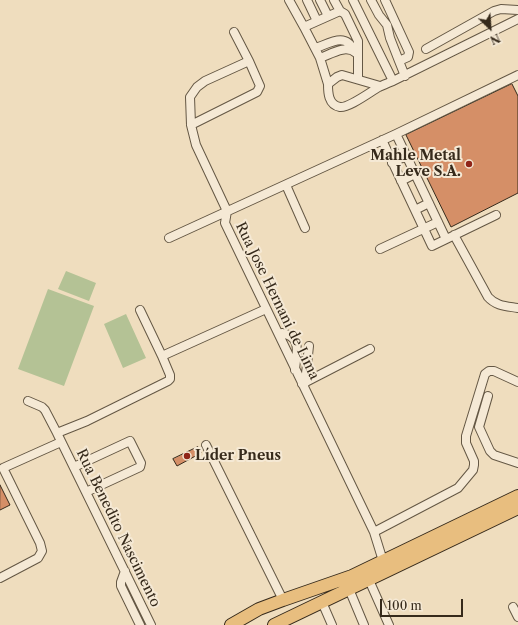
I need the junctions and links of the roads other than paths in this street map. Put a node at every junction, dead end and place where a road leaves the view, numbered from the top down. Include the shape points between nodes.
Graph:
1 (289, 0) edge
2 (307, 0) edge
3 (320, 0) edge
4 (334, 0) edge
5 (353, 0) edge
6 (371, 0) edge
7 (385, 0) edge
8 (518, 10) edge
9 (340, 11) junction
10 (328, 16) junction
11 (518, 19) edge
12 (317, 21) junction
13 (304, 27) junction
14 (234, 32) dead end
15 (316, 48) junction
16 (426, 49) dead end
17 (356, 53) junction
18 (320, 58) junction
19 (249, 61) junction
20 (399, 61) junction
21 (518, 75) edge
22 (405, 76) junction
23 (358, 79) junction
24 (393, 81) junction
25 (328, 84) junction
26 (380, 86) junction
27 (191, 125) junction
28 (396, 134) junction
29 (382, 140) junction
30 (406, 156) junction
31 (392, 163) junction
32 (415, 174) junction
33 (401, 181) junction
34 (286, 185) junction
35 (429, 203) junction
36 (415, 210) junction
37 (227, 211) junction
38 (496, 215) dead end
39 (438, 222) junction
40 (306, 228) dead end
41 (423, 228) junction
42 (454, 235) junction
43 (169, 238) dead end
44 (446, 239) junction
45 (380, 249) dead end
46 (518, 308) edge
47 (266, 309) junction
48 (140, 310) dead end
49 (279, 335) junction
50 (309, 346) dead end
51 (370, 349) dead end
52 (162, 356) junction
53 (295, 371) junction
54 (518, 382) edge
55 (304, 383) junction
56 (488, 396) dead end
57 (28, 401) dead end
58 (57, 434) junction
59 (61, 442) junction
60 (206, 445) dead end
61 (518, 463) edge
62 (74, 467) junction
63 (86, 492) junction
64 (518, 496) edge
65 (515, 511) edge
66 (374, 532) junction
67 (383, 561) junction
68 (124, 571) junction
69 (0, 578) edge
70 (369, 580) junction
71 (349, 589) junction
72 (283, 600) junction
73 (320, 603) junction
74 (513, 607) dead end
75 (518, 617) edge
76 (140, 625) edge
77 (151, 625) edge
78 (231, 625) edge
79 (274, 625) edge
80 (326, 625) edge
81 (332, 625) edge
82 (364, 625) edge
83 (389, 625) edge

1 - 13 street
2 - 12 street
3 - 10 street
4 - 9 street
5 - 24 street
6 - 20 street via 390,31 390,38
7 - 20 street via 409,52 408,57
8 - 16 street via 501,9
9 - 10 street
9 - 17 street via 345,14 358,41
10 - 12 street
11 - 22 street
12 - 13 street
13 - 15 street
14 - 19 street
15 - 17 street via 345,40
15 - 18 street
17 - 18 street via 345,49
17 - 23 street
18 - 25 street
19 - 27 street, Rua Jose Hernani de Lima via 204,81 197,87 190,97
19 - 27 street via 259,82 257,92
20 - 22 street
21 - 28 street
22 - 24 street
23 - 25 street via 342,76 336,77
23 - 26 street
24 - 26 street
25 - 26 street via 328,97 332,103 340,106
27 - 37 street, Rua Jose Hernani de Lima via 196,145
28 - 29 street
28 - 30 street
29 - 31 street
29 - 34 street
30 - 31 street
30 - 32 street
31 - 33 street
32 - 33 street
32 - 35 street
33 - 36 street
34 - 37 street
34 - 40 street
35 - 36 street
35 - 39 street
36 - 41 street
37 - 43 street
37 - 47 street, Rua Jose Hernani de Lima via 225,222
38 - 42 street
39 - 41 street
39 - 44 street
41 - 44 street via 432,246
41 - 45 street
42 - 44 street
42 - 46 street via 488,297 500,305
47 - 49 street, Rua Jose Hernani de Lima
47 - 52 street
48 - 52 street
49 - 53 street, Rua Jose Hernani de Lima
49 - 53 street via 288,334 297,343
50 - 55 street
51 - 55 street
52 - 58 street via 170,375 168,381
53 - 55 street, Rua Jose Hernani de Lima
54 - 66 street via 494,371 485,374 466,436 466,443 474,461 473,470 458,488
55 - 66 street, Rua Jose Hernani de Lima
56 - 61 street via 479,427 494,455
57 - 58 street, Rua Benedito Nascimento via 42,406
58 - 59 street, Rua Benedito Nascimento
59 - 62 street, Rua Benedito Nascimento
59 - 69 street via 3,468 42,551 38,558
60 - 72 street
62 - 63 street, Rua Benedito Nascimento
62 - 63 street via 130,441 141,463 140,467
63 - 68 street, Rua Benedito Nascimento
64 - 67 highway
65 - 70 highway
66 - 67 street, Rua Jose Hernani de Lima
67 - 72 highway via 352,576
68 - 76 street via 121,586
68 - 77 street, Rua Benedito Nascimento
70 - 71 highway
70 - 83 street
71 - 73 highway
71 - 82 street
72 - 78 highway
73 - 79 highway
73 - 80 street
73 - 81 street
74 - 75 street

